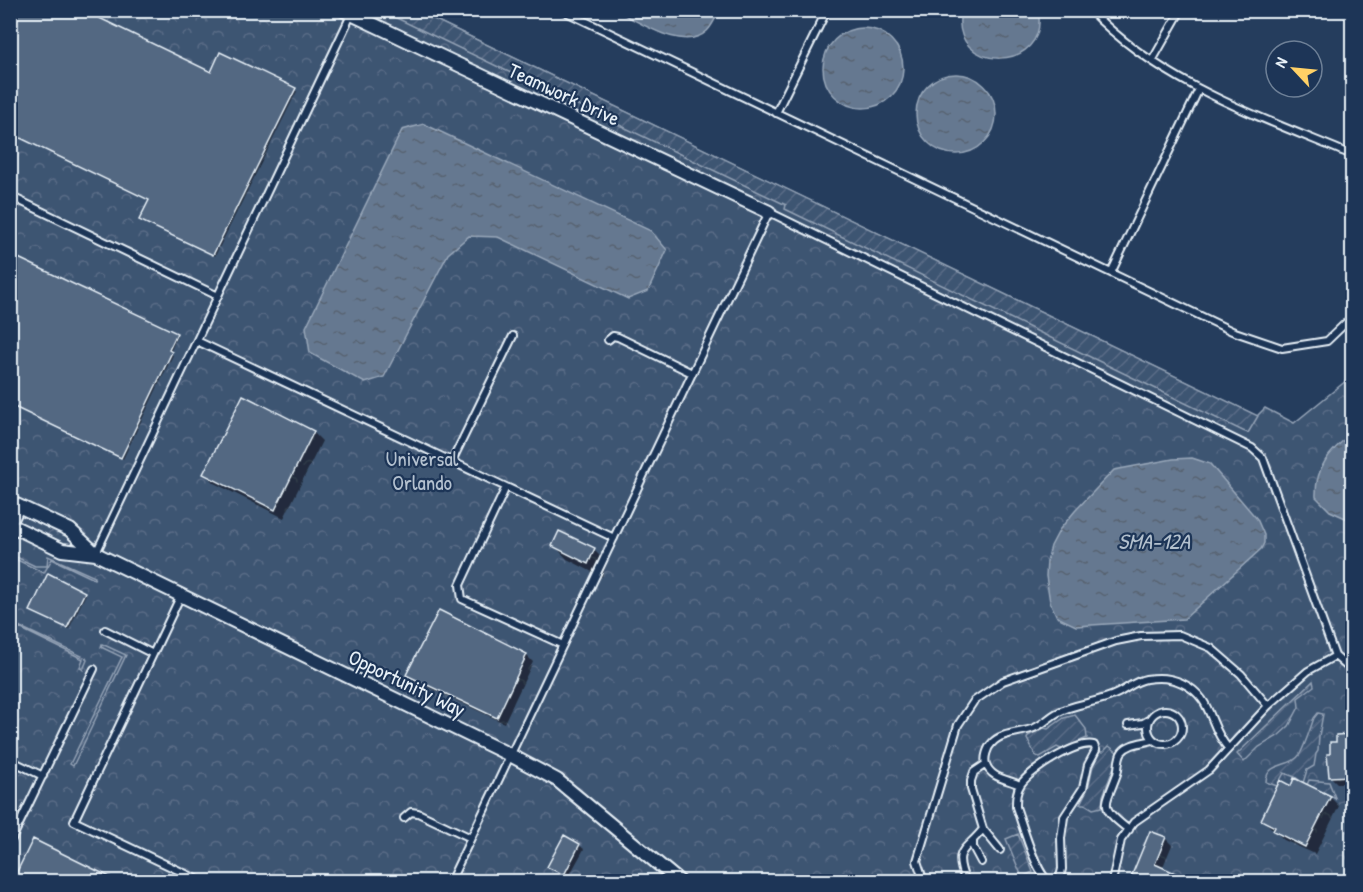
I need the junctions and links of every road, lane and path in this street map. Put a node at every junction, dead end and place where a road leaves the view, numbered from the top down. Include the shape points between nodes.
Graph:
1 (561, 10) edge
2 (827, 10) edge
3 (1090, 10) edge
4 (1181, 10) edge
5 (347, 13) edge
6 (1152, 61) junction
7 (1199, 89) junction
8 (776, 113) junction
9 (1353, 155) edge
10 (10, 196) edge
11 (769, 212) junction
12 (1111, 273) junction
13 (218, 296) junction
14 (1353, 317) edge
15 (513, 336) dead end
16 (608, 340) dead end
17 (197, 341) junction
18 (692, 373) junction
19 (452, 461) junction
20 (506, 487) junction
21 (16, 505) edge
22 (11, 525) edge
23 (614, 538) junction
24 (96, 554) junction
25 (181, 595) junction
26 (105, 630) dead end
27 (562, 645) junction
28 (153, 654) junction
29 (1335, 656) junction
30 (94, 669) dead end
31 (1353, 671) edge
32 (1268, 706) junction
33 (1150, 719) junction
34 (1128, 724) dead end
35 (1153, 740) junction
36 (1228, 748) junction
37 (510, 755) junction
38 (10, 760) edge
39 (986, 764) junction
40 (43, 776) junction
41 (1020, 785) junction
42 (404, 818) dead end
43 (983, 829) junction
44 (1129, 830) junction
45 (471, 838) junction
46 (973, 840) junction
47 (10, 843) edge
48 (1000, 850) dead end
49 (981, 862) dead end
50 (1054, 881) edge
51 (203, 882) edge
52 (450, 882) edge
53 (680, 882) edge
54 (924, 882) edge
55 (966, 882) edge
56 (1112, 882) edge

1 - 8 lane
2 - 8 lane
3 - 6 lane via 1111,32
4 - 6 lane
5 - 11 street, Teamwork Drive
5 - 13 lane
6 - 7 lane
7 - 9 lane
7 - 12 lane
8 - 12 lane
10 - 13 lane
11 - 18 lane
11 - 29 lane via 1252,448 1263,458
12 - 14 lane via 1232,331 1282,348 1327,341
13 - 17 lane
15 - 19 lane
16 - 18 lane via 618,337
17 - 19 lane
17 - 24 lane
18 - 23 lane
19 - 20 lane
20 - 23 lane
20 - 27 lane via 459,585 462,599
21 - 22 lane
21 - 24 street, Opportunity Way via 70,531
22 - 24 street, Opportunity Way via 62,550
23 - 27 lane
24 - 25 street, Opportunity Way
25 - 28 lane
25 - 37 street, Opportunity Way
26 - 28 lane
27 - 37 lane
28 - 51 lane via 74,821
29 - 31 lane
29 - 32 lane via 1308,671
30 - 40 lane
32 - 36 lane
32 - 54 lane via 1241,674 1211,648 1180,635 1116,641 1003,681 974,701 958,725 917,861
33 - 34 lane
33 - 35 lane via 1148,730
33 - 35 lane via 1159,712 1170,711 1181,723 1181,734 1173,742
35 - 44 lane via 1123,750 1107,796 1108,812
36 - 39 lane via 1219,738 1209,708 1194,690 1174,680 1156,678 1137,681 1100,700 1064,709 1037,727 999,738 991,743
36 - 44 lane via 1209,770 1134,822
37 - 45 lane
37 - 53 street, Opportunity Way via 557,780
38 - 40 lane
39 - 41 lane via 996,776
39 - 43 lane via 974,772 970,781
40 - 47 lane
41 - 50 lane via 1016,807 1042,874
41 - 50 lane via 1069,750 1094,745 1096,750 1083,788 1064,818 1062,869
42 - 45 lane via 411,812 418,813
43 - 46 lane
43 - 48 lane
44 - 56 lane via 1121,840
45 - 52 lane
46 - 49 lane
46 - 55 lane via 960,856

